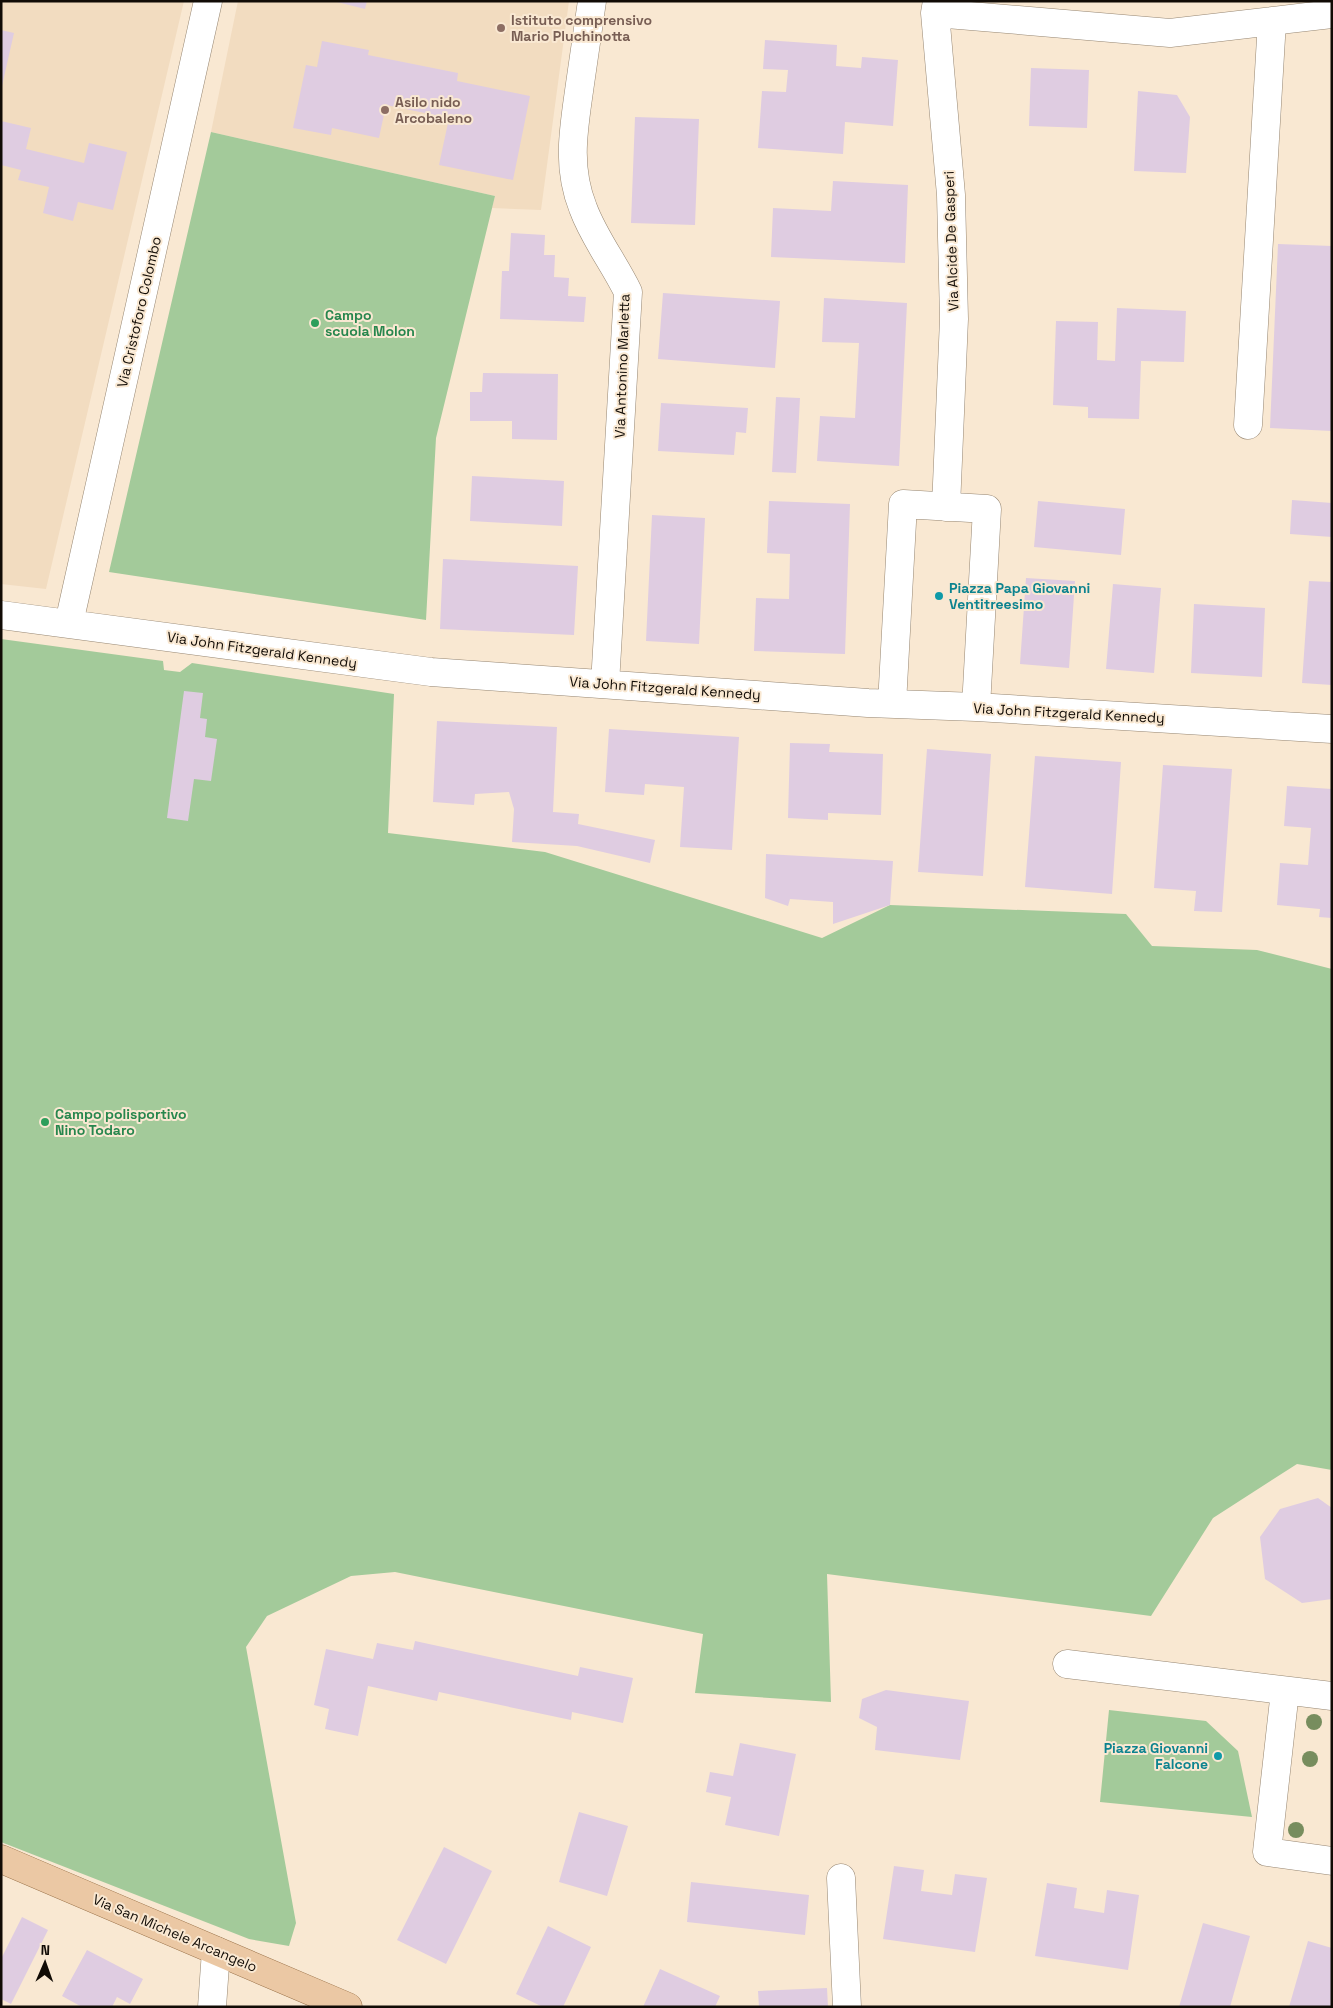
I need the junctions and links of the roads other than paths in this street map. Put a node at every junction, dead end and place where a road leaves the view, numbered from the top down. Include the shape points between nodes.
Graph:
1 (208, 1) edge
2 (592, 1) edge
3 (936, 7) edge
4 (1332, 14) edge
5 (1272, 21) junction
6 (1248, 425) dead end
7 (947, 494) junction
8 (1, 614) edge
9 (70, 623) junction
10 (605, 684) junction
11 (892, 704) junction
12 (976, 707) junction
13 (1332, 729) edge
14 (1067, 1664) dead end
15 (1285, 1691) junction
16 (1332, 1696) edge
17 (1, 1859) edge
18 (1332, 1861) edge
19 (842, 1878) dead end
20 (216, 1951) junction
21 (212, 2007) edge
22 (348, 2007) edge
23 (847, 2007) edge

1 - 9 street, Via Cristoforo Colombo
2 - 10 street, Via Antonino Marletta via 572,144 575,177 582,208 628,292
3 - 5 street via 1170,32
3 - 7 street, Via Alcide De Gasperi via 951,195 954,320
4 - 5 street
5 - 6 street
7 - 11 street via 903,504
7 - 12 street via 987,508
8 - 9 street, Via John Fitzgerald Kennedy
9 - 10 street, Via John Fitzgerald Kennedy via 422,671
10 - 11 street, Via John Fitzgerald Kennedy
11 - 12 street, Via John Fitzgerald Kennedy
12 - 13 street, Via John Fitzgerald Kennedy
14 - 15 street
15 - 16 street
15 - 18 street via 1267,1852
17 - 20 main road, Via San Michele Arcangelo
19 - 23 street
20 - 21 street
20 - 22 main road, Via San Michele Arcangelo

